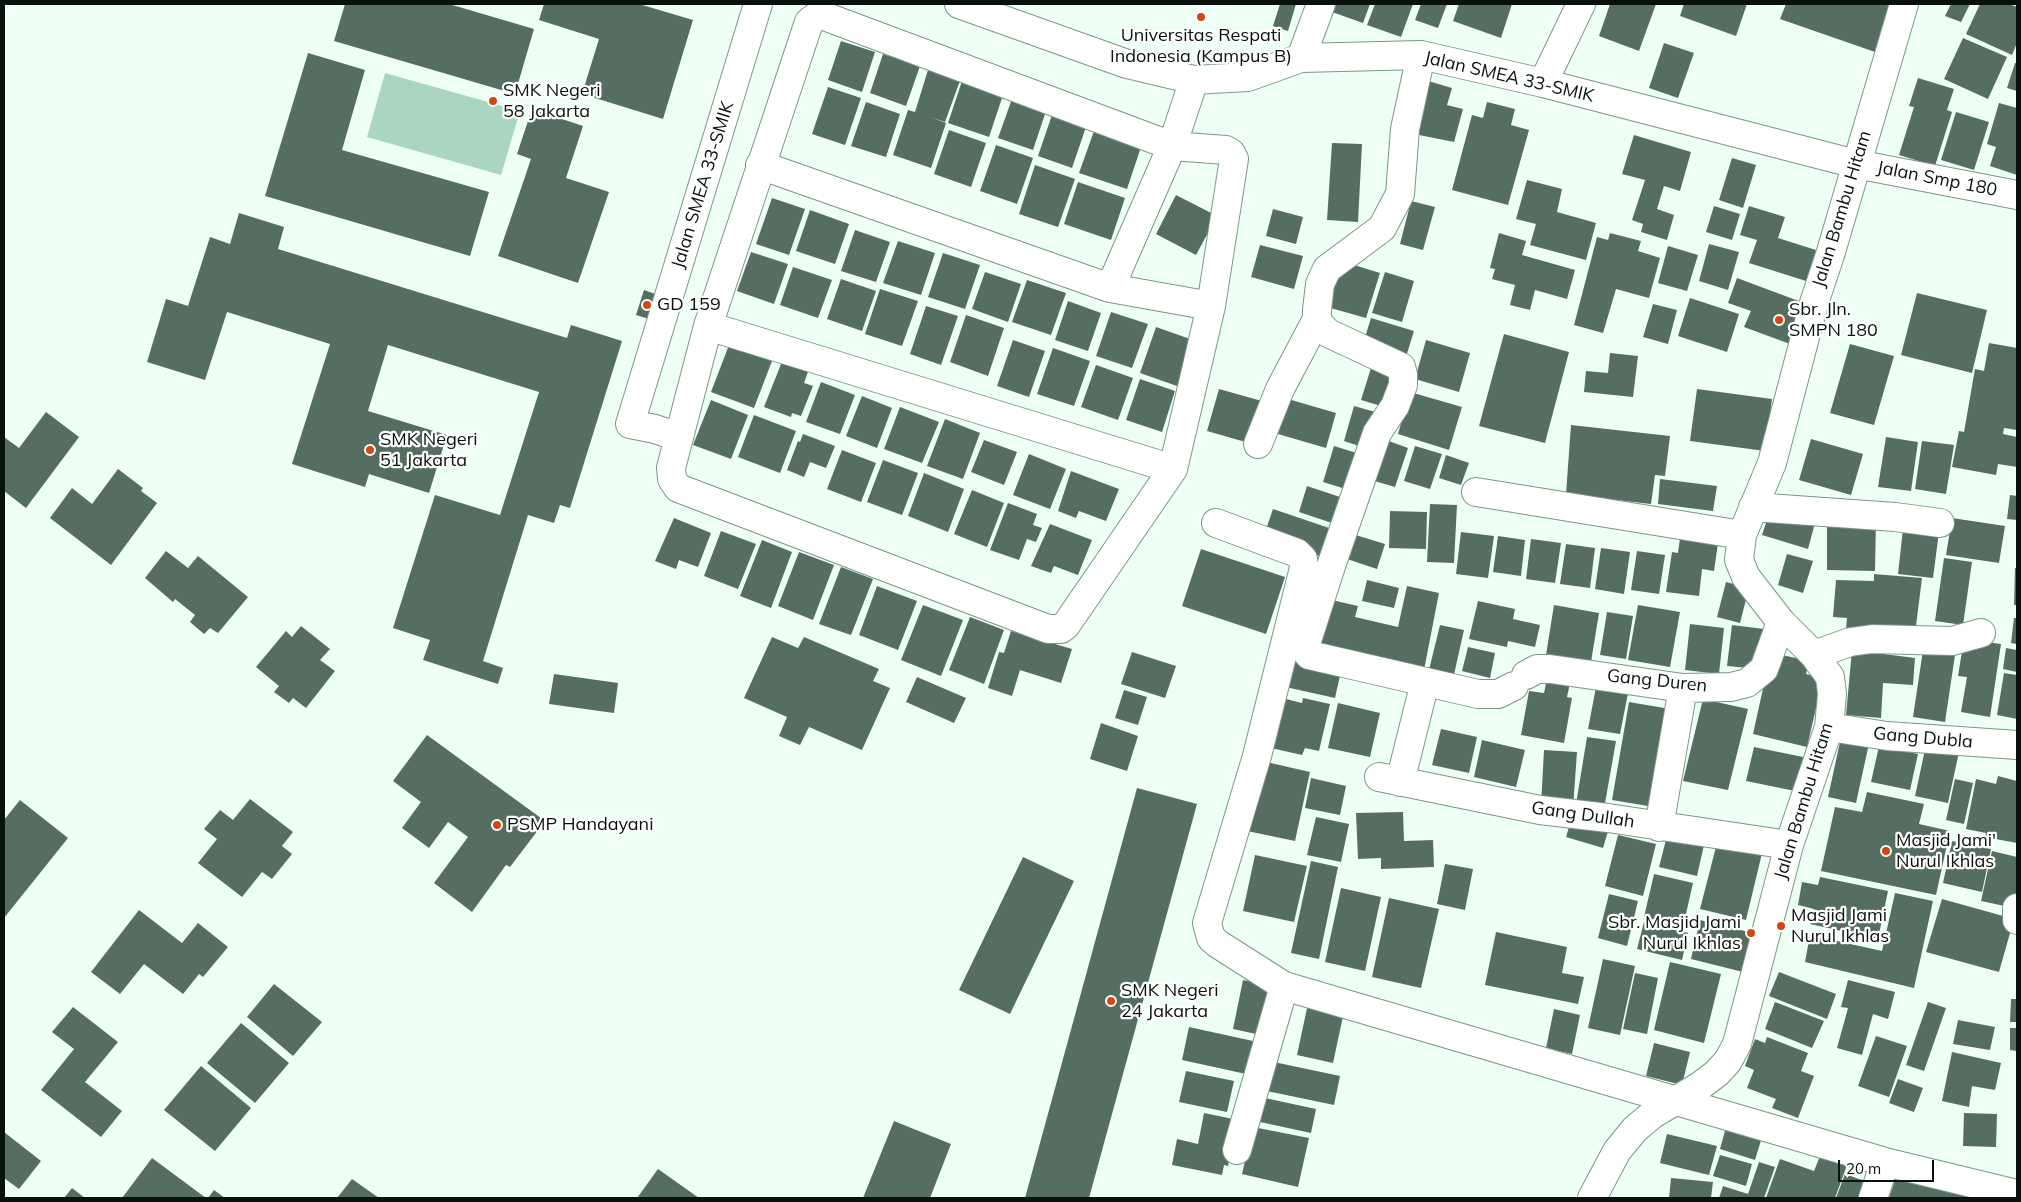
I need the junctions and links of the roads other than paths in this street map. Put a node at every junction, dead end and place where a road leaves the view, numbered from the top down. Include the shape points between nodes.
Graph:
1 (758, 4) edge
2 (959, 4) edge
3 (1321, 4) edge
4 (1581, 4) edge
5 (1904, 4) edge
6 (1421, 55) junction
7 (1301, 58) junction
8 (1194, 80) junction
9 (1543, 83) junction
10 (1172, 146) junction
11 (1856, 164) junction
12 (760, 165) junction
13 (2017, 195) edge
14 (1110, 288) junction
15 (1211, 306) junction
16 (1317, 319) junction
17 (708, 326) junction
18 (679, 438) junction
19 (1258, 444) dead end
20 (1173, 469) junction
21 (1476, 492) dead end
22 (1753, 507) junction
23 (1216, 523) dead end
24 (1940, 523) dead end
25 (1742, 535) junction
26 (1304, 559) junction
27 (1330, 566) junction
28 (1781, 622) junction
29 (1982, 633) dead end
30 (1814, 655) junction
31 (1425, 682) junction
32 (1683, 688) junction
33 (1829, 726) junction
34 (2017, 746) edge
35 (1659, 826) junction
36 (1789, 845) junction
37 (2017, 908) edge
38 (2017, 920) edge
39 (1284, 986) junction
40 (1677, 1099) junction
41 (1237, 1150) dead end
42 (1885, 1162) junction
43 (2017, 1194) edge
44 (1592, 1198) edge
45 (1873, 1198) edge

1 - 18 street, Jalan SMEA 33-SMIK via 630,424
2 - 8 street, Jalan SMEA 33-SMIK via 1127,64
3 - 7 street
4 - 9 street
5 - 11 street, Jalan Bambu Hitam
6 - 7 street, Jalan SMEA 33-SMIK
6 - 9 street, Jalan SMEA 33-SMIK
6 - 16 street via 1405,129 1400,194 1382,228 1327,269 1320,284
7 - 8 street, Jalan SMEA 33-SMIK via 1248,77
8 - 10 street
9 - 11 street, Jalan SMEA 33-SMIK
10 - 12 street via 817,16 809,22
10 - 14 street
10 - 15 street via 1226,150 1234,159
11 - 13 street, Jalan Smp 180
11 - 22 street, Jalan Bambu Hitam via 1814,303 1772,463
12 - 14 street
12 - 17 street
14 - 15 street
15 - 20 street
16 - 19 street via 1280,389
16 - 27 street via 1328,333 1401,366 1403,374 1395,406 1377,433
17 - 18 street
17 - 20 street
18 - 20 street via 671,468 672,479 678,488 1055,630 1066,625
21 - 25 street
22 - 24 street
22 - 25 street, Jalan Bambu Hitam
23 - 26 street via 1297,553
25 - 28 street, Jalan Bambu Hitam via 1739,560 1746,577
26 - 27 street
26 - 39 street via 1257,756 1207,923 1211,938 1218,944
27 - 31 street, Gang Duren via 1306,644 1309,655
28 - 30 street, Jalan Bambu Hitam
28 - 32 street, Gang Duren via 1768,661 1754,679 1732,687
29 - 30 street via 1952,641 1872,639 1850,642
30 - 33 street, Jalan Bambu Hitam via 1830,677
31 - 32 street, Gang Duren via 1489,695 1505,692 1537,669 1550,669
31 - 35 street, Gang Dullah via 1390,779 1540,810
32 - 35 street
33 - 34 street, Gang Dubla via 1887,736
33 - 36 street, Jalan Bambu Hitam
35 - 36 street, Gang Dullah
36 - 40 street, Jalan Bambu Hitam via 1737,1044 1717,1073
37 - 38 street
39 - 40 street
39 - 41 street
40 - 42 street
40 - 44 street, Jalan Bambu Hitam via 1652,1114 1616,1151
42 - 43 street
42 - 45 street

